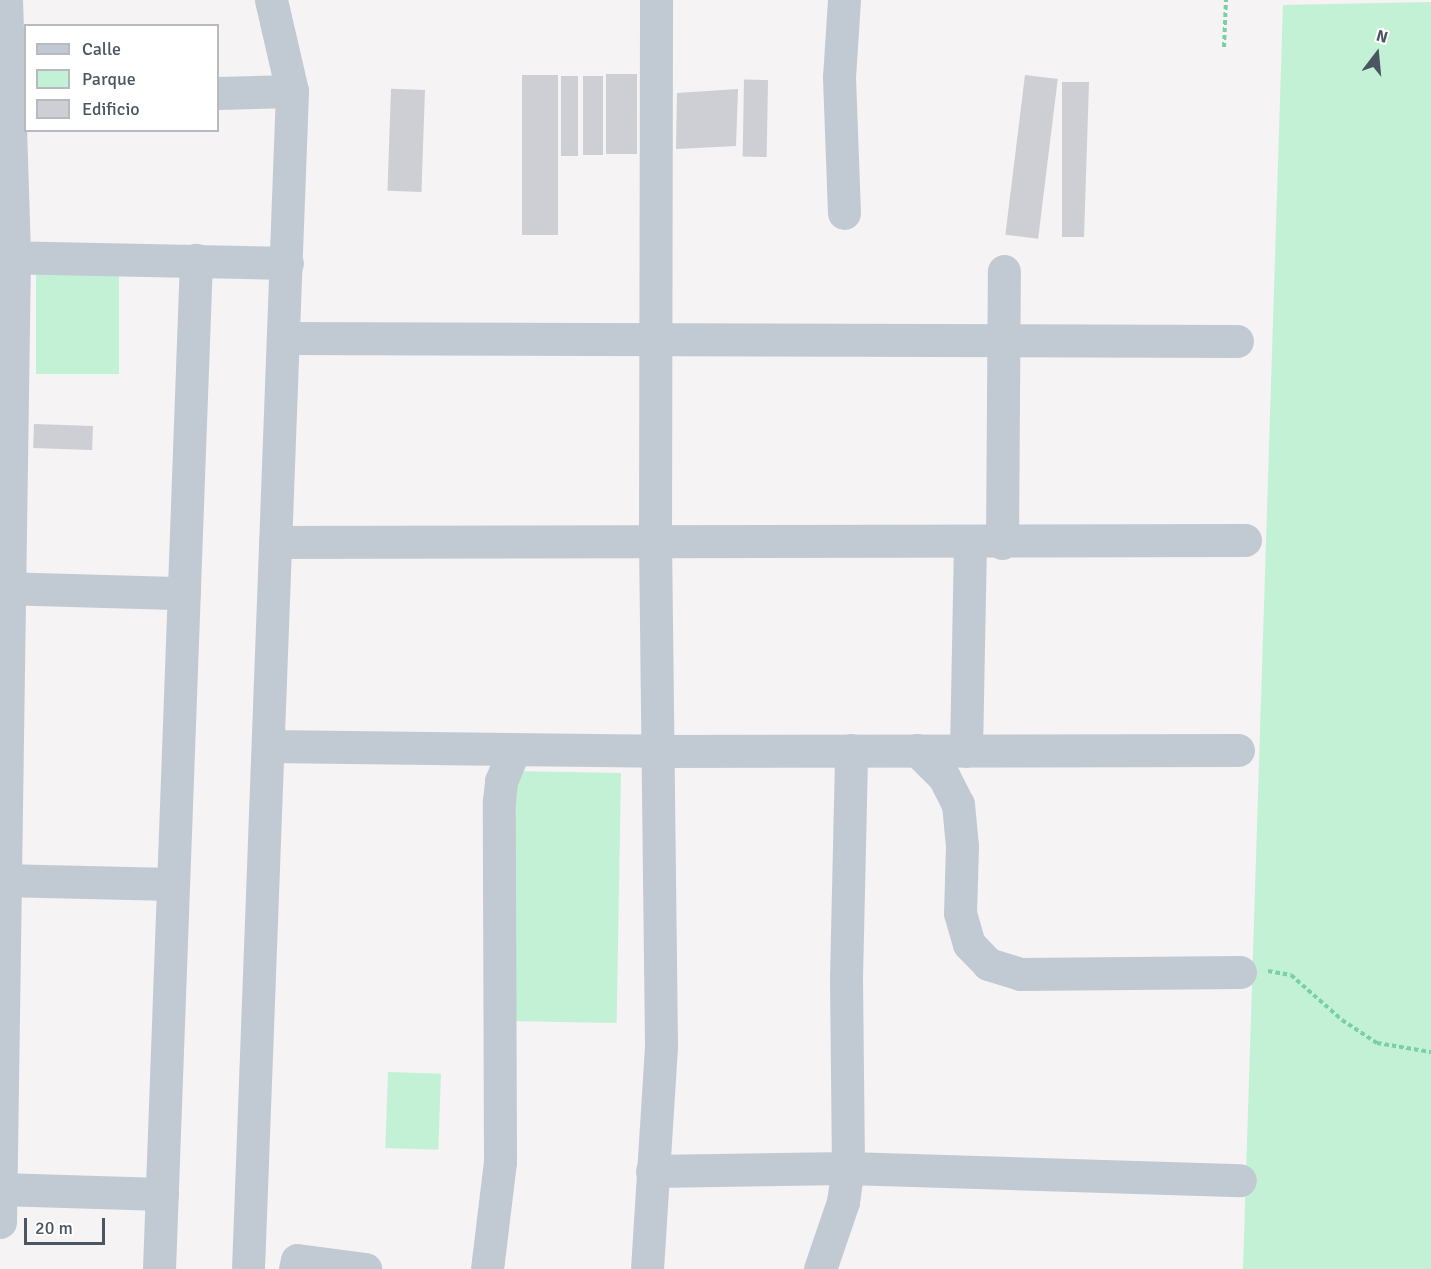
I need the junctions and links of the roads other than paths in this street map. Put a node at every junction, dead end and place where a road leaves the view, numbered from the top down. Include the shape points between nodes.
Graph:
1 (6, 0) edge
2 (271, 0) edge
3 (656, 0) edge
4 (844, 0) edge
5 (292, 91) junction
6 (219, 93) edge
7 (11, 96) edge
8 (844, 213) dead end
9 (7, 257) edge
10 (196, 260) junction
11 (287, 263) junction
12 (1004, 271) dead end
13 (658, 337) junction
14 (285, 338) junction
15 (1237, 341) dead end
16 (1003, 342) junction
17 (1245, 540) dead end
18 (655, 541) junction
19 (275, 542) junction
20 (970, 543) junction
21 (1002, 543) junction
22 (4, 588) edge
23 (184, 593) junction
24 (268, 746) junction
25 (514, 750) junction
26 (851, 750) junction
27 (917, 750) junction
28 (1238, 750) dead end
29 (660, 751) junction
30 (966, 751) junction
31 (2, 880) edge
32 (173, 884) junction
33 (1240, 972) road end
34 (848, 1168) junction
35 (652, 1171) junction
36 (1240, 1180) dead end
37 (0, 1189) edge
38 (162, 1194) junction
39 (0, 1222) edge
40 (159, 1269) edge
41 (248, 1269) edge
42 (295, 1269) edge
43 (365, 1269) edge
44 (487, 1269) edge
45 (647, 1269) edge
46 (820, 1269) edge

1 - 7 street
2 - 5 street
3 - 13 street
4 - 8 street via 839,76
5 - 6 street
5 - 11 street
7 - 9 street
9 - 10 street
9 - 22 street
10 - 11 street
10 - 23 street
11 - 14 street
12 - 16 street
13 - 14 street
13 - 16 street
13 - 18 street
14 - 19 street
15 - 16 street
16 - 21 street
17 - 21 street
18 - 19 street
18 - 20 street
18 - 29 street
19 - 24 street
20 - 21 street
20 - 30 street
22 - 23 street
22 - 31 street
23 - 32 street
24 - 25 street
24 - 41 street
25 - 29 street
25 - 44 street via 501,781 499,801 500,1162
26 - 27 street
26 - 29 street
26 - 34 street via 846,978
27 - 30 street
27 - 33 street via 944,777 958,804 962,846 960,914 969,944 988,964 1020,975
28 - 30 street
29 - 35 street via 662,1045
31 - 32 street
31 - 37 street
32 - 38 street
34 - 35 street
34 - 36 street
34 - 46 street via 843,1202
35 - 45 street
37 - 38 street
37 - 39 street
38 - 40 street
42 - 43 street via 297,1260

